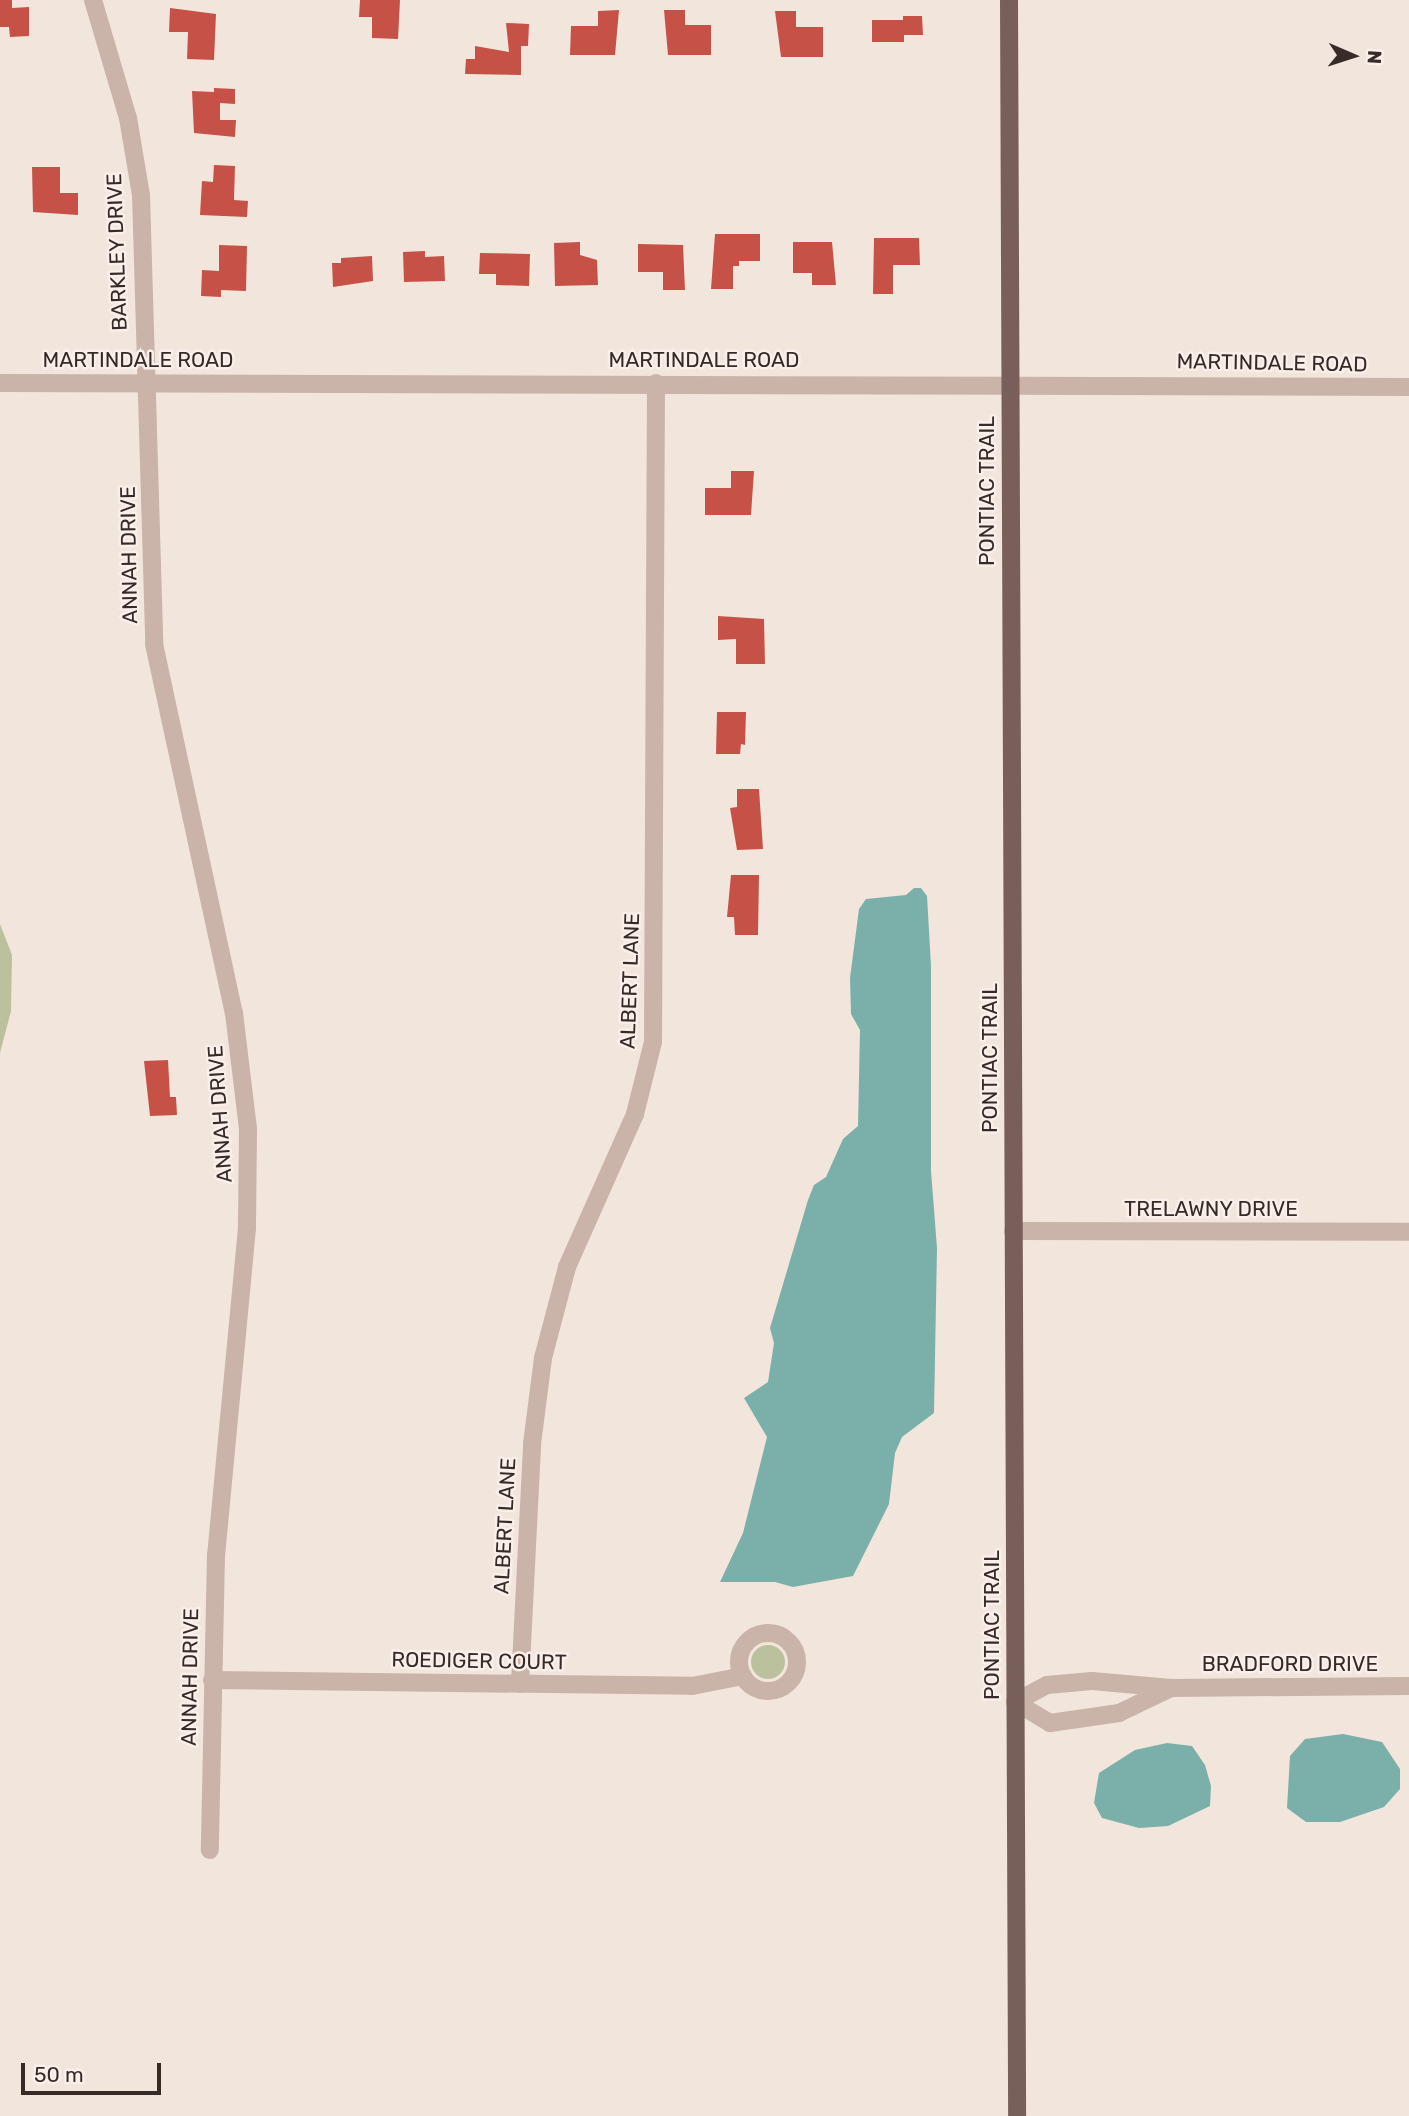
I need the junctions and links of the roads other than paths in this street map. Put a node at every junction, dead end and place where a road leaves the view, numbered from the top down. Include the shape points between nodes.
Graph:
1 (93, 0) edge
2 (1009, 0) edge
3 (0, 383) edge
4 (147, 383) junction
5 (656, 383) junction
6 (1010, 383) junction
7 (1409, 387) edge
8 (1013, 1231) junction
9 (1409, 1232) edge
10 (743, 1675) dead end
11 (212, 1680) junction
12 (520, 1684) junction
13 (1409, 1686) edge
14 (1171, 1688) junction
15 (1015, 1702) junction
16 (210, 1850) dead end
17 (1017, 2116) edge

1 - 4 street, BARKLEY DRIVE via 138,169
2 - 6 main road, PONTIAC TRAIL
3 - 4 street, MARTINDALE ROAD
4 - 5 street, MARTINDALE ROAD
4 - 11 street, ANNAH DRIVE via 155,644 234,1013 248,1129 247,1228 221,1477
5 - 6 street, MARTINDALE ROAD
5 - 12 street, ALBERT LANE via 653,1042 635,1114 567,1267 543,1358 532,1444
6 - 7 street, MARTINDALE ROAD
6 - 8 main road, PONTIAC TRAIL
8 - 9 street, TRELAWNY DRIVE
8 - 15 main road, PONTIAC TRAIL
10 - 12 street, ROEDIGER COURT via 692,1686
11 - 12 street, ROEDIGER COURT
11 - 16 street, ANNAH DRIVE
13 - 14 street, BRADFORD DRIVE
14 - 15 street, BRADFORD DRIVE via 1092,1681 1047,1685
14 - 15 street, BRADFORD DRIVE via 1119,1713 1050,1723
15 - 17 main road, PONTIAC TRAIL

